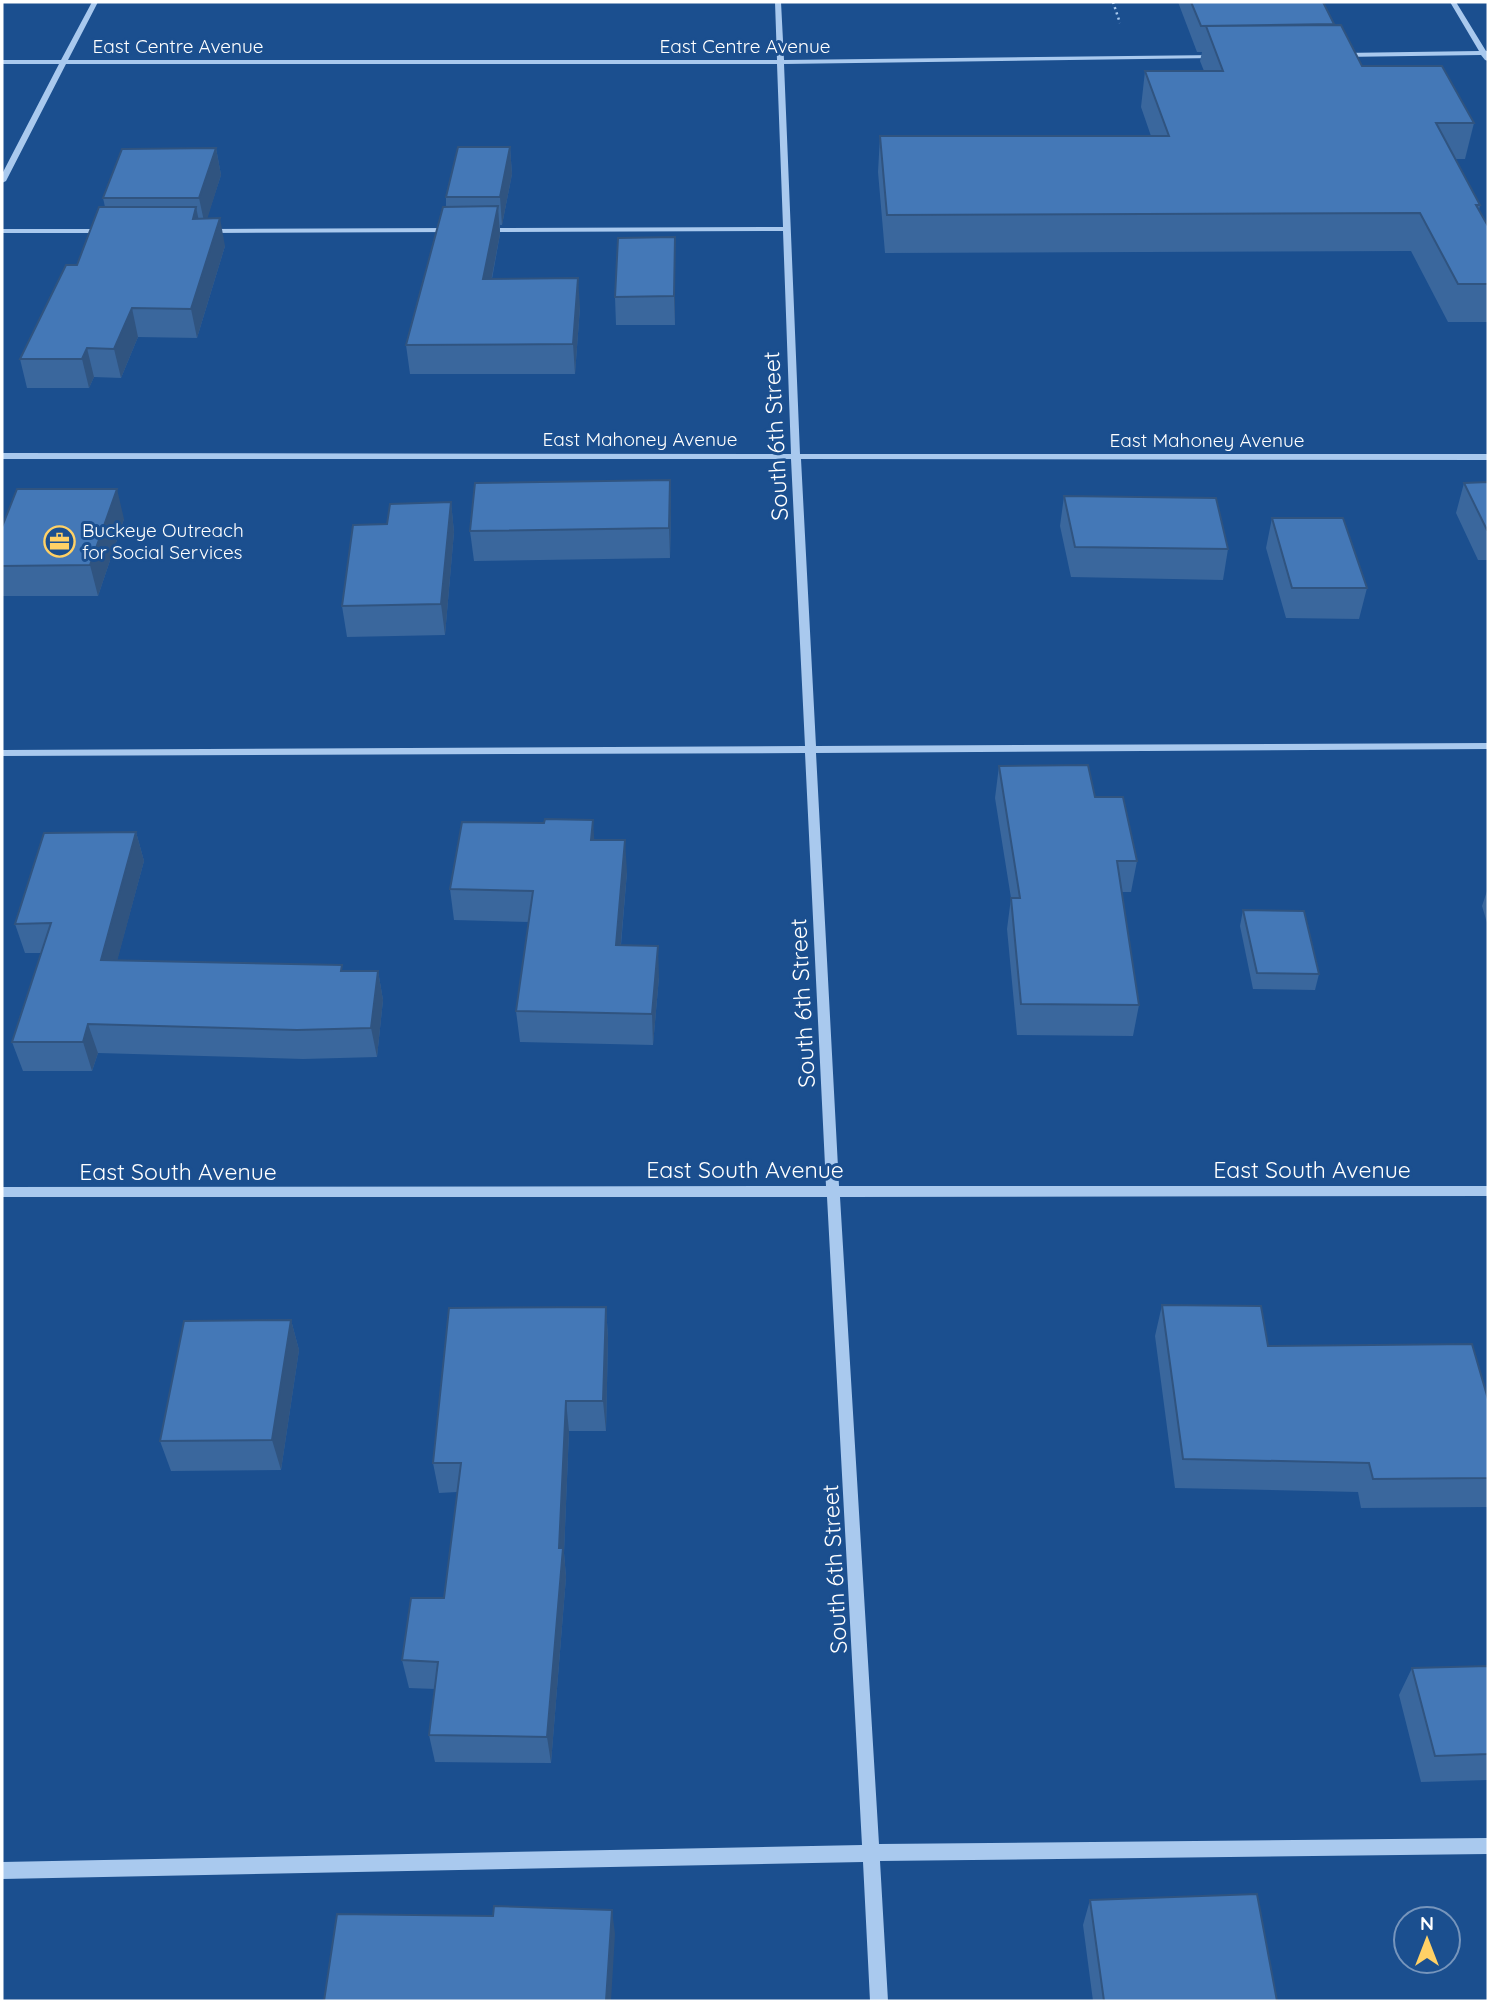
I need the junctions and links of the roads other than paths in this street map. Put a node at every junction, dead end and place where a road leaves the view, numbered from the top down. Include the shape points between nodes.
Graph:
1 (95, 2) edge
2 (778, 2) edge
3 (1453, 2) edge
4 (1486, 53) edge
5 (1335, 55) edge
6 (1226, 56) edge
7 (1488, 61) edge
8 (2, 62) edge
9 (65, 62) junction
10 (781, 62) junction
11 (2, 181) edge
12 (786, 229) junction
13 (2, 231) edge
14 (112, 231) edge
15 (194, 231) edge
16 (2, 456) edge
17 (796, 457) junction
18 (1488, 457) edge
19 (1488, 746) edge
20 (811, 747) junction
21 (2, 753) edge
22 (833, 1190) junction
23 (1488, 1191) edge
24 (2, 1192) edge
25 (1488, 1846) edge
26 (872, 1853) junction
27 (2, 1871) edge
28 (879, 2001) edge

1 - 9 street
2 - 10 street, South 6th Street
3 - 4 street
4 - 5 street
4 - 7 street
6 - 10 street, East Centre Avenue
8 - 9 street, East Centre Avenue
9 - 10 street, East Centre Avenue
9 - 11 street
10 - 12 street, South 6th Street
12 - 15 street
12 - 17 street, South 6th Street
13 - 14 street
16 - 17 street, East Mahoney Avenue
17 - 18 street, East Mahoney Avenue
17 - 20 street, South 6th Street
19 - 20 street
20 - 21 street
20 - 22 street, South 6th Street
22 - 23 street, East South Avenue
22 - 24 street, East South Avenue
22 - 26 street, South 6th Street
25 - 26 street
26 - 27 street
26 - 28 street, South 6th Street

